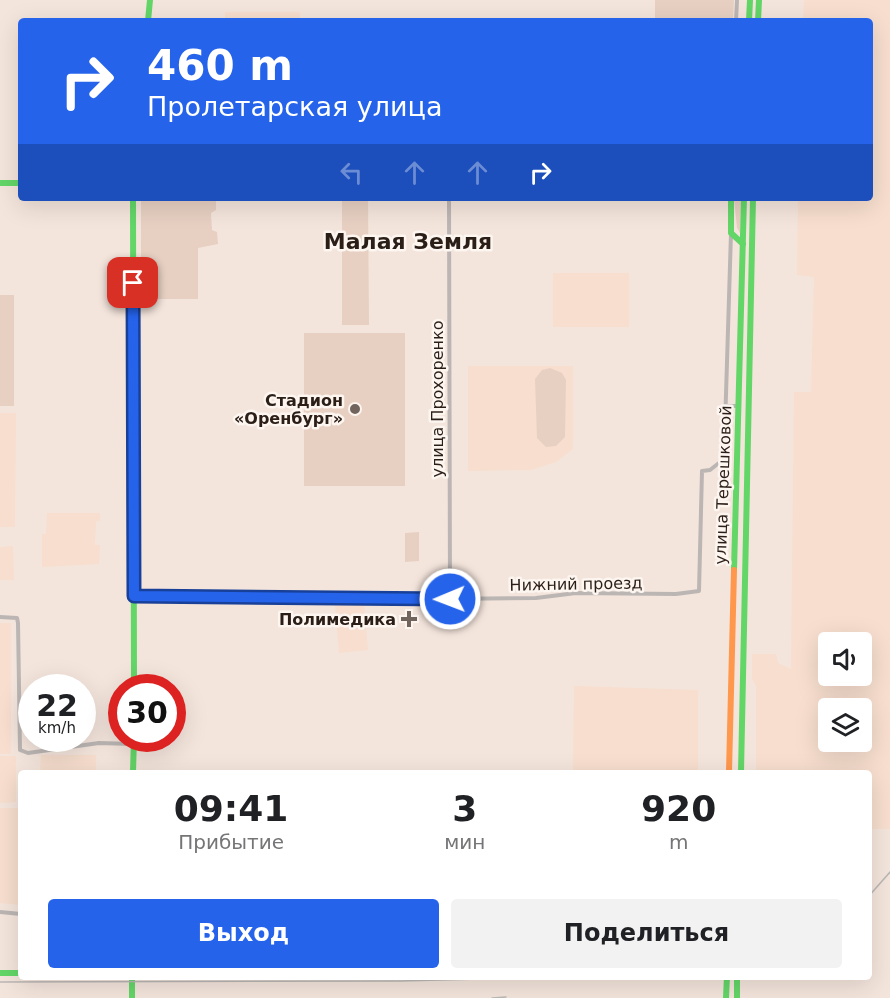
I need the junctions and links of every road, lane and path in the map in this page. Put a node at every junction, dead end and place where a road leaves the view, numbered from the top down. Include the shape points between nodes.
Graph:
1 (150, 0) edge
2 (737, 0) edge
3 (750, 0) edge
4 (759, 0) edge
5 (148, 18) edge
6 (736, 18) edge
7 (749, 18) edge
8 (758, 18) edge
9 (0, 183) edge
10 (18, 183) edge
11 (133, 201) edge
12 (450, 201) edge
13 (731, 201) edge
14 (744, 201) edge
15 (753, 201) edge
16 (731, 233) junction
17 (743, 244) junction
18 (741, 339) junction
19 (750, 339) junction
20 (725, 406) junction
21 (739, 406) junction
22 (134, 596) junction
23 (450, 599) junction
24 (0, 616) edge
25 (134, 674) edge
26 (108, 742) edge
27 (134, 752) edge
28 (134, 770) edge
29 (729, 770) edge
30 (741, 770) edge
31 (0, 912) edge
32 (18, 914) edge
33 (0, 973) edge
34 (18, 973) edge
35 (132, 980) edge
36 (727, 980) edge
37 (737, 980) edge
38 (132, 998) edge
39 (726, 998) edge
40 (737, 998) edge

1 - 5 main road
2 - 6 street
3 - 7 main road
4 - 8 main road
9 - 10 main road
11 - 22 main road
12 - 23 street, улица Прохоренко
13 - 16 main road
14 - 17 main road, улица Терешковой
15 - 19 main road, улица Терешковой
16 - 17 main road
16 - 20 street
17 - 18 main road, улица Терешковой
18 - 19 main road
18 - 21 main road, улица Терешковой
19 - 30 main road, улица Терешковой
20 - 21 street
20 - 23 street, Нижний проезд via 724,459 702,471 701,586 694,593
21 - 29 main road, улица Терешковой
22 - 23 street, Нижний проезд
22 - 25 main road
24 - 26 street via 16,618 18,623 20,750 28,753
27 - 28 main road
31 - 32 street
33 - 34 main road
35 - 38 main road
36 - 39 main road
37 - 40 main road

